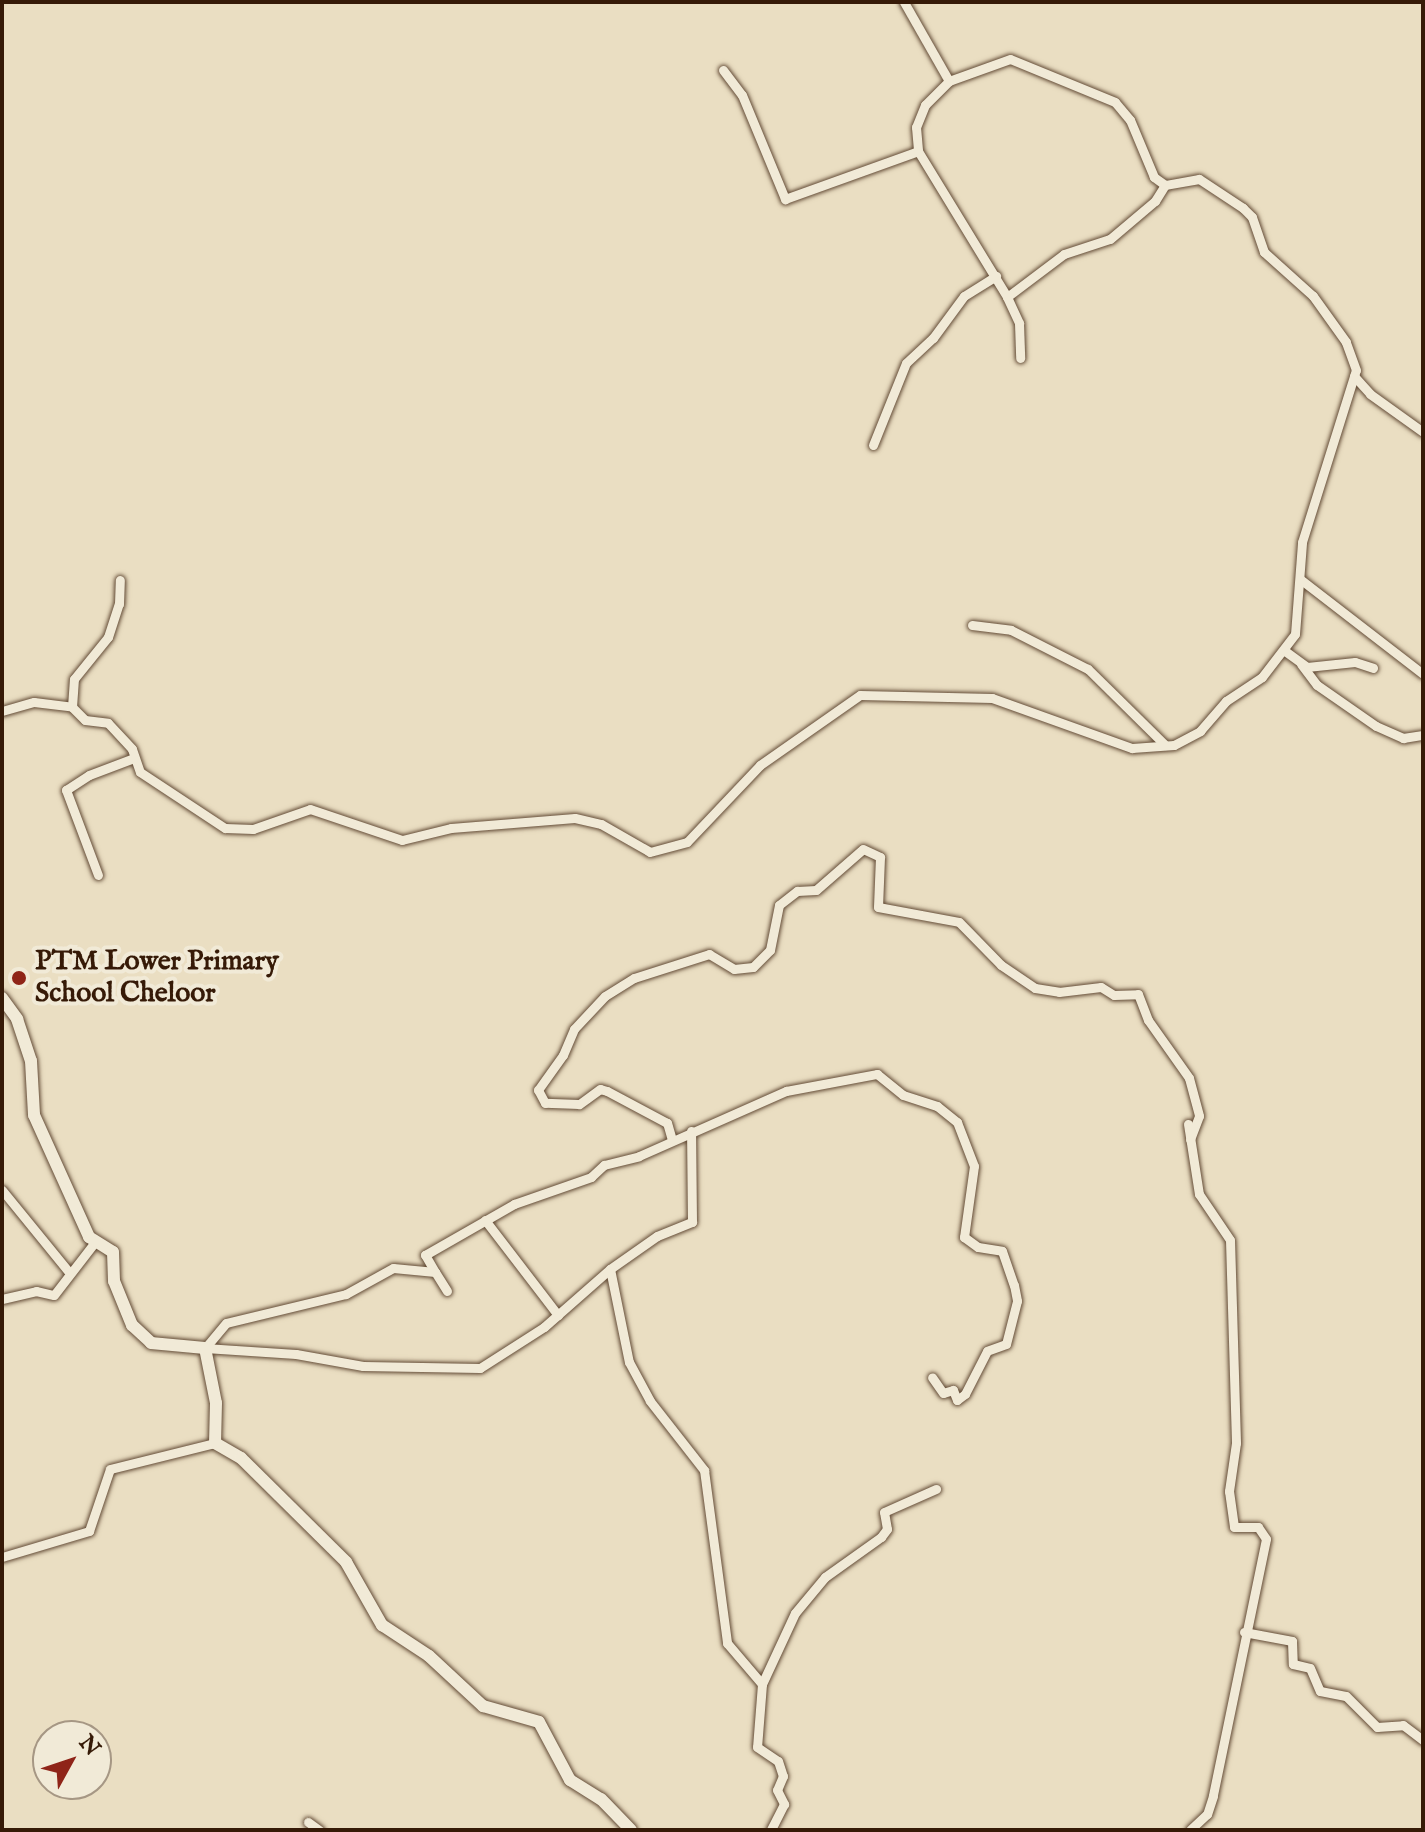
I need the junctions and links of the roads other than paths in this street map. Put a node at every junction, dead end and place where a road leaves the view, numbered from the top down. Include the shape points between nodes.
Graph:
1 (904, 2) edge
2 (723, 70) dead end
3 (949, 81) junction
4 (918, 151) junction
5 (1165, 185) junction
6 (996, 276) junction
7 (1007, 297) junction
8 (1020, 358) dead end
9 (1354, 376) junction
10 (1423, 432) edge
11 (873, 445) dead end
12 (1300, 579) junction
13 (120, 580) dead end
14 (972, 625) dead end
15 (1285, 651) junction
16 (1301, 664) junction
17 (1373, 668) dead end
18 (1423, 674) edge
19 (72, 707) junction
20 (2, 711) edge
21 (1423, 735) edge
22 (1165, 745) junction
23 (134, 758) junction
24 (98, 875) dead end
25 (2, 998) edge
26 (1188, 1124) dead end
27 (691, 1131) junction
28 (1190, 1139) junction
29 (672, 1140) junction
30 (2, 1190) edge
31 (485, 1220) junction
32 (95, 1242) junction
33 (610, 1269) junction
34 (68, 1271) junction
35 (435, 1272) junction
36 (447, 1291) dead end
37 (2, 1299) edge
38 (558, 1315) junction
39 (205, 1348) junction
40 (932, 1377) dead end
41 (215, 1443) junction
42 (936, 1489) dead end
43 (2, 1557) edge
44 (1244, 1632) junction
45 (762, 1684) junction
46 (1423, 1740) edge
47 (308, 1822) dead end
48 (319, 1830) edge
49 (631, 1830) edge
50 (771, 1830) edge
51 (1190, 1830) edge

1 - 3 street
2 - 4 street via 742,95 785,199
3 - 4 street via 925,105 916,127
3 - 5 street via 1010,59 1115,102 1130,120 1148,168
4 - 6 street
5 - 7 street via 1155,201 1110,239 1064,254
5 - 9 street via 1199,179 1252,217 1264,252 1313,296 1346,342
6 - 7 street
6 - 11 street via 964,296 933,338 906,363
7 - 8 street via 1019,323
9 - 10 street
9 - 12 street via 1310,510
12 - 15 street via 1295,634
12 - 18 street
13 - 19 street via 108,637 74,679
14 - 22 street via 1011,630 1088,669
15 - 16 street
15 - 22 street via 1200,731
16 - 17 street via 1333,668 1355,662
16 - 21 street via 1317,685 1376,726 1403,738
19 - 20 street via 34,702
19 - 23 street via 85,720 117,729
22 - 23 street via 1132,748 992,698 860,695 760,765 687,842 650,852 601,824 575,818 451,828 402,840 310,809 253,829 225,828 140,772
23 - 24 street via 66,790
25 - 32 main road via 17,1019 31,1061 34,1115
26 - 28 street
27 - 29 street
27 - 33 street via 692,1222 657,1236
27 - 40 street via 786,1091 877,1074 903,1095 937,1106 957,1122 974,1166 964,1237 978,1247 1002,1251 1017,1301 1006,1344 987,1351 965,1394 957,1400 953,1390 943,1393
28 - 29 street via 1199,1116 1189,1078 1148,1020 1138,994 1114,995 1101,987 1059,992 1035,988 1001,965 959,922 878,907 880,857 863,849 816,890 797,891 779,905 770,950 753,967 734,969 709,954 621,985 574,1029 563,1055 541,1082 539,1095 545,1103 579,1104 600,1089 607,1091 667,1123
28 - 44 street via 1199,1194 1230,1240 1236,1443 1229,1491 1234,1527 1258,1527 1266,1539
29 - 31 street
30 - 34 street
31 - 35 street via 425,1255
31 - 38 street
32 - 34 street
32 - 39 main road via 113,1252 114,1281 132,1325 151,1343
33 - 38 street
33 - 45 street via 629,1362 650,1401 704,1470 727,1643
34 - 37 street via 54,1295 36,1291
35 - 36 street
35 - 39 street via 393,1268 346,1294 226,1323
38 - 39 street via 480,1368 363,1366 296,1354
39 - 41 main road via 216,1403
41 - 43 street via 110,1469 89,1531
41 - 49 main road via 241,1458 346,1562 382,1625 429,1656 483,1706 539,1722 570,1780 601,1799
42 - 45 street via 884,1512 887,1529 881,1537 825,1577 795,1613
44 - 46 street via 1292,1641 1293,1664 1310,1668 1320,1691 1346,1696 1377,1727 1403,1725
44 - 51 street via 1213,1796 1207,1814
45 - 50 street via 757,1747 778,1761 783,1776 777,1790 784,1804
47 - 48 street

